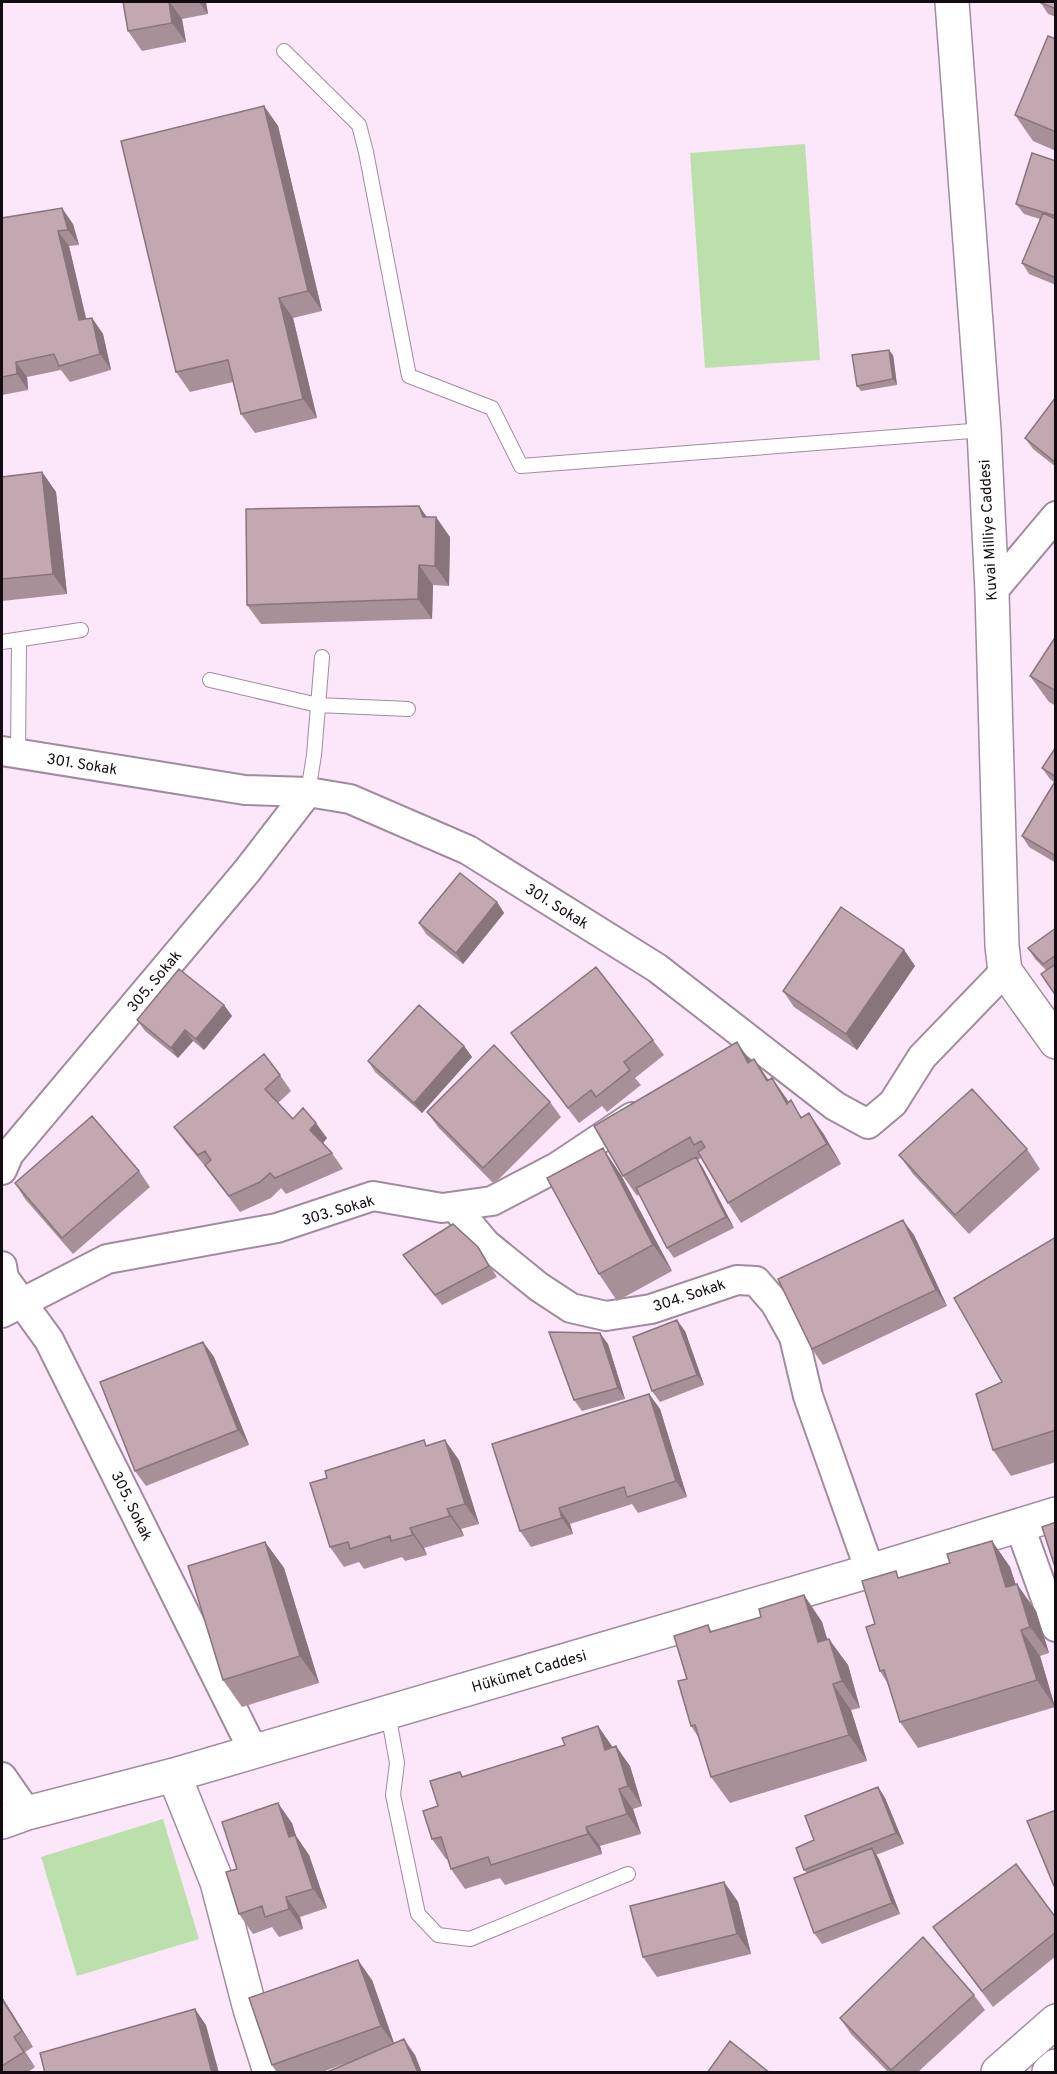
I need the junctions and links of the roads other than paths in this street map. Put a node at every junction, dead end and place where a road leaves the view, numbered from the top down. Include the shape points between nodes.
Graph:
1 (952, 2) edge
2 (284, 51) dead end
3 (984, 430) junction
4 (1056, 516) edge
5 (992, 592) junction
6 (81, 630) dead end
7 (19, 640) junction
8 (2, 642) edge
9 (322, 657) dead end
10 (210, 680) dead end
11 (318, 705) junction
12 (408, 709) dead end
13 (10, 753) edge
14 (308, 792) junction
15 (1005, 972) junction
16 (1056, 1042) edge
17 (652, 1104) edge
18 (2, 1170) edge
19 (455, 1207) junction
20 (2, 1266) edge
21 (12, 1307) edge
22 (1056, 1514) edge
23 (1019, 1524) junction
24 (870, 1571) junction
25 (1056, 1627) edge
26 (388, 1713) junction
27 (255, 1752) junction
28 (174, 1775) junction
29 (2, 1777) edge
30 (14, 1817) edge
31 (628, 1874) dead end
32 (1056, 2021) edge
33 (1056, 2066) edge
34 (270, 2073) edge
35 (998, 2073) edge
36 (1049, 2073) edge

1 - 3 street, Kuvai Milliye Caddesi
2 - 3 lane via 359,125 409,376 492,408 521,466
3 - 5 street, Kuvai Milliye Caddesi
4 - 5 street
5 - 15 street, Kuvai Milliye Caddesi
6 - 7 lane
7 - 8 lane
7 - 13 lane
9 - 11 lane
10 - 11 lane
11 - 12 lane
11 - 14 lane
13 - 14 street, 301. Sokak via 245,790
14 - 15 street, 301. Sokak via 350,799 468,850 657,968 741,1047 868,1124 893,1103 922,1057
14 - 18 street, 305. Sokak via 247,871 9,1154
15 - 16 street
17 - 19 street, 303. Sokak via 556,1167 492,1201
19 - 21 street, 303. Sokak via 374,1196 277,1228 107,1259
19 - 24 street, 304. Sokak via 486,1244 571,1308 606,1316 651,1309 737,1280 756,1281 775,1303 794,1337 808,1396
20 - 21 street, 305. Sokak
21 - 27 street, 305. Sokak via 49,1340
22 - 23 street, Hükümet Caddesi
23 - 24 street, Hükümet Caddesi
23 - 25 street
24 - 26 street, Hükümet Caddesi
26 - 27 street, Hükümet Caddesi
26 - 31 lane via 397,1763 393,1795 418,1914 438,1935 470,1939
27 - 28 street, Hükümet Caddesi
28 - 30 street, Hükümet Caddesi
28 - 34 street via 217,1882
29 - 30 street
32 - 35 street
33 - 36 street

